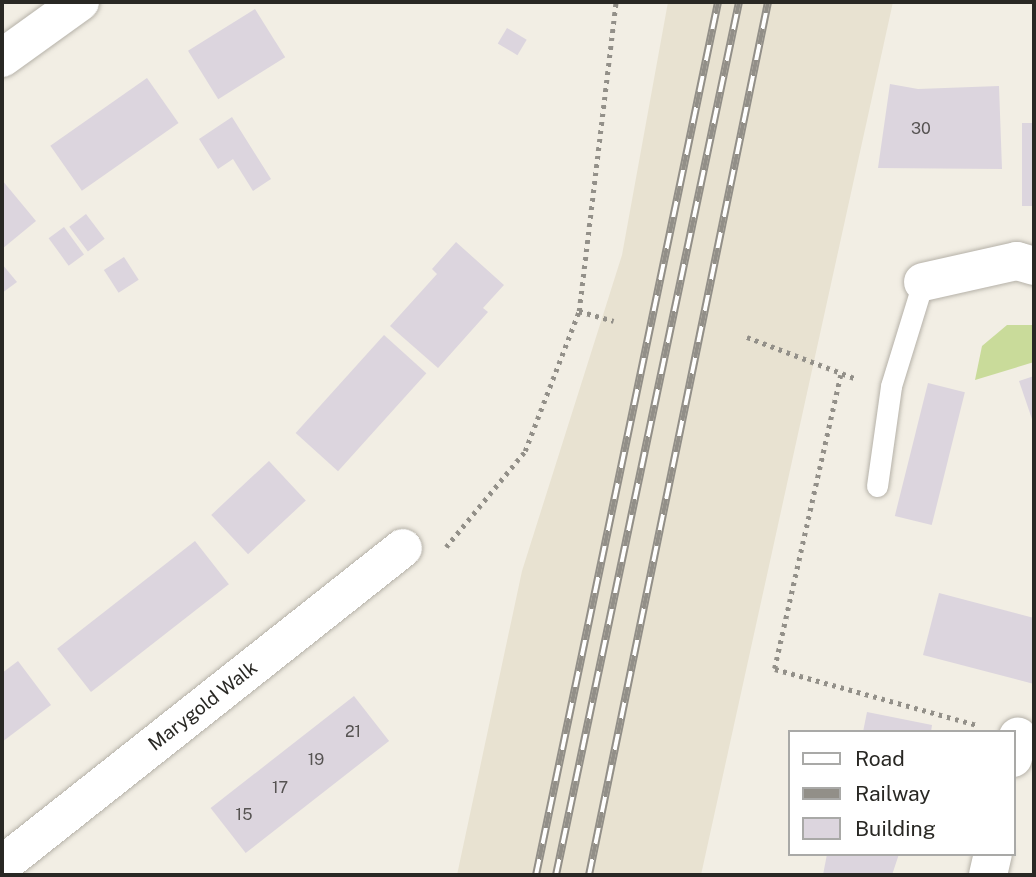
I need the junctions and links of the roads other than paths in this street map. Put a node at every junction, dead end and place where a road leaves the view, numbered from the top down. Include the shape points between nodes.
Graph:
1 (80, 2) edge
2 (2, 58) edge
3 (1034, 266) edge
4 (923, 282) joint
5 (877, 486) dead end
6 (403, 548) road end
7 (993, 856) edge
8 (2, 865) edge
9 (988, 875) edge

1 - 2 street
3 - 4 street via 1017,261
4 - 5 lane via 891,386
6 - 8 street, Marygold Walk
7 - 9 street

